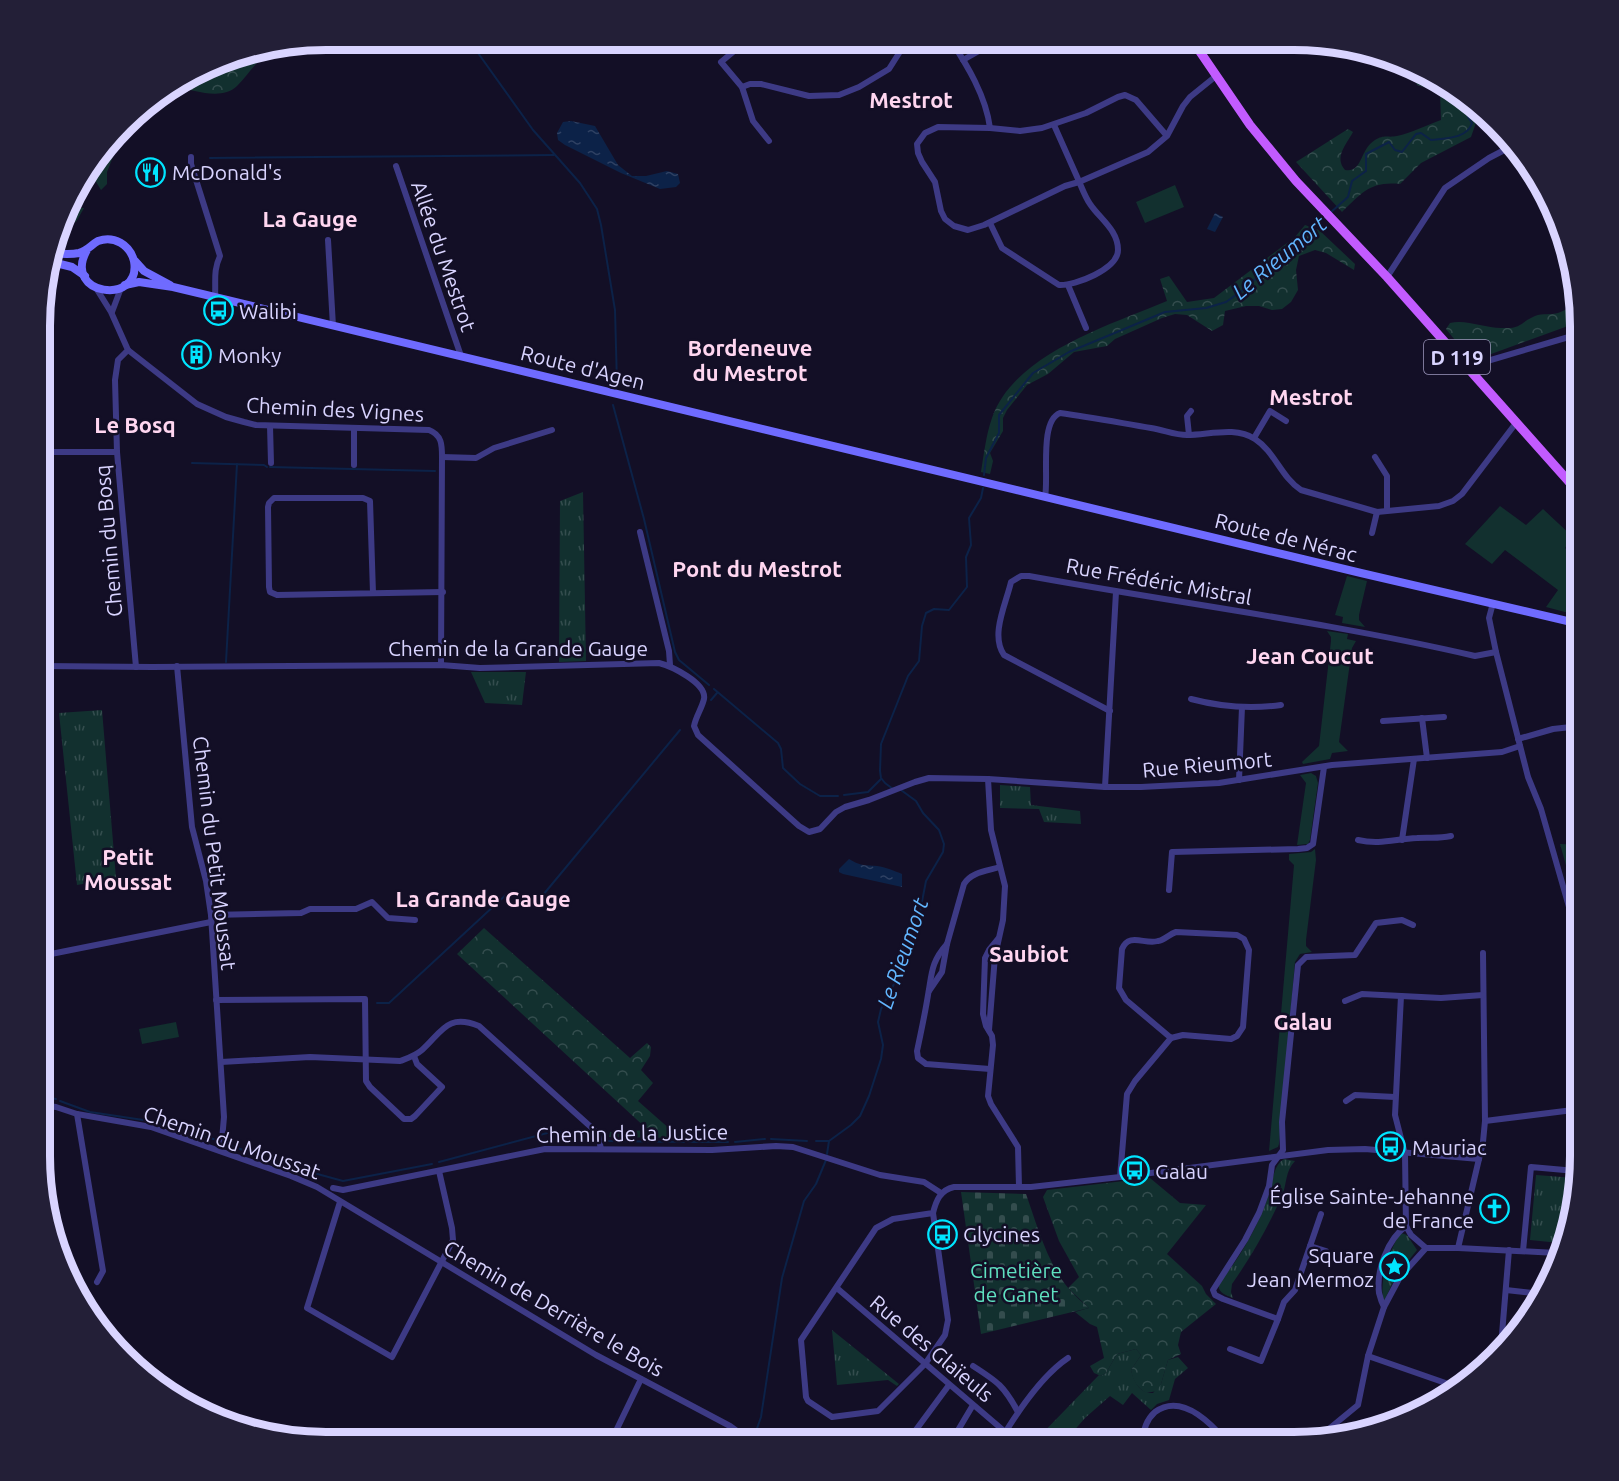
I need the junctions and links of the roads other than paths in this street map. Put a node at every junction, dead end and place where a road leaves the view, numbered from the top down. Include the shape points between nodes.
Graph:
1 (734, 50) edge
2 (901, 50) edge
3 (957, 50) edge
4 (981, 50) edge
5 (1199, 50) edge
6 (963, 60) junction
7 (1216, 76) junction
8 (742, 87) junction
9 (1054, 125) junction
10 (990, 128) junction
11 (1167, 136) junction
12 (769, 141) dead end
13 (1505, 150) edge
14 (191, 157) dead end
15 (396, 166) dead end
16 (1080, 182) junction
17 (990, 223) junction
18 (328, 240) dead end
19 (87, 250) junction
20 (59, 253) edge
21 (133, 258) junction
22 (57, 263) edge
23 (85, 276) junction
24 (1387, 278) junction
25 (1068, 285) junction
26 (123, 287) junction
27 (173, 287) junction
28 (96, 288) junction
29 (215, 297) junction
30 (111, 312) junction
31 (333, 326) junction
32 (1086, 328) dead end
33 (1570, 337) edge
34 (128, 350) junction
35 (460, 356) junction
36 (1466, 367) junction
37 (1191, 411) dead end
38 (1286, 421) dead end
39 (1516, 423) junction
40 (270, 426) junction
41 (354, 428) junction
42 (552, 430) dead end
43 (1189, 435) junction
44 (1254, 438) junction
45 (50, 452) edge
46 (117, 452) junction
47 (442, 457) junction
48 (1375, 457) dead end
49 (271, 463) dead end
50 (354, 465) dead end
51 (984, 482) joint
52 (1570, 482) edge
53 (1045, 497) junction
54 (1387, 510) junction
55 (1377, 512) junction
56 (640, 532) dead end
57 (1372, 532) dead end
58 (443, 592) junction
59 (1116, 592) junction
60 (373, 593) junction
61 (1492, 603) junction
62 (1570, 622) edge
63 (1496, 652) junction
64 (441, 665) junction
65 (669, 665) junction
66 (50, 666) edge
67 (177, 666) junction
68 (136, 667) junction
69 (1191, 699) dead end
70 (1281, 705) dead end
71 (1242, 707) junction
72 (1110, 711) junction
73 (1444, 717) dead end
74 (1422, 718) junction
75 (1383, 722) dead end
76 (1570, 727) edge
77 (1519, 742) junction
78 (1427, 758) junction
79 (1414, 759) junction
80 (1324, 766) junction
81 (988, 778) junction
82 (1239, 780) junction
83 (1105, 787) junction
84 (897, 789) joint
85 (1451, 836) dead end
86 (1358, 840) dead end
87 (1402, 840) junction
88 (1000, 867) junction
89 (1169, 890) dead end
90 (1570, 910) edge
91 (211, 915) junction
92 (415, 920) dead end
93 (211, 922) junction
94 (1413, 925) dead end
95 (947, 944) junction
96 (1483, 953) dead end
97 (50, 954) edge
98 (929, 992) junction
99 (1483, 995) junction
100 (1401, 996) junction
101 (216, 1000) junction
102 (1345, 1001) dead end
103 (1170, 1038) junction
104 (414, 1056) junction
105 (366, 1060) junction
106 (221, 1062) junction
107 (990, 1069) junction
108 (1395, 1098) junction
109 (1346, 1101) dead end
110 (50, 1106) edge
111 (1570, 1110) edge
112 (77, 1114) junction
113 (1485, 1121) junction
114 (601, 1149) junction
115 (221, 1151) junction
116 (1405, 1154) junction
117 (1279, 1156) junction
118 (1479, 1159) junction
119 (1569, 1170) edge
120 (439, 1171) junction
121 (1120, 1177) junction
122 (1019, 1187) junction
123 (333, 1188) dead end
124 (944, 1191) junction
125 (340, 1202) junction
126 (933, 1214) junction
127 (1321, 1214) dead end
128 (1406, 1226) junction
129 (1310, 1246) junction
130 (1426, 1248) junction
131 (1458, 1248) junction
132 (1509, 1250) junction
133 (1326, 1251) dead end
134 (1523, 1251) junction
135 (1551, 1253) edge
136 (441, 1262) junction
137 (96, 1282) dead end
138 (838, 1289) junction
139 (1506, 1290) junction
140 (1532, 1293) edge
141 (1384, 1307) junction
142 (1278, 1319) junction
143 (1502, 1336) edge
144 (1230, 1349) dead end
145 (1368, 1356) junction
146 (1068, 1358) dead end
147 (925, 1364) junction
148 (973, 1366) dead end
149 (641, 1379) junction
150 (1448, 1384) edge
151 (950, 1385) junction
152 (973, 1405) junction
153 (1018, 1412) junction
154 (1329, 1429) edge
155 (1006, 1431) joint
156 (617, 1432) edge
157 (738, 1432) edge
158 (915, 1432) edge
159 (957, 1432) edge
160 (1144, 1432) edge
161 (1217, 1432) edge

1 - 8 street via 721,62
2 - 8 street via 889,69 839,95 809,96 761,84
3 - 6 street
4 - 6 street
5 - 7 main road, D 119
6 - 10 street
7 - 11 street via 1190,97
7 - 24 main road, D 119 via 1296,181
8 - 12 street via 753,121
9 - 10 street via 1020,131
9 - 11 street via 1125,95 1136,100
9 - 16 street
10 - 17 street via 938,127 917,144 935,182 945,219 968,230
11 - 16 street via 1148,152
13 - 24 street via 1445,188
14 - 29 street via 220,256 214,269
15 - 35 street, Allée du Mestrot
16 - 17 street
16 - 25 street via 1090,204 1112,230 1118,250 1109,267
17 - 25 street via 1007,253 1051,282
18 - 31 street
19 - 20 main road
19 - 21 main road via 101,240 112,240 123,244
19 - 23 main road via 82,265
21 - 26 main road via 133,273
21 - 27 main road, Route d'Agen via 144,271
22 - 23 main road
23 - 28 main road
24 - 36 main road, D 119
25 - 32 street
26 - 27 main road, Route d'Agen via 139,282
26 - 28 main road via 109,291
26 - 30 street
27 - 29 main road, Route d'Agen
28 - 30 street
29 - 31 main road, Route d'Agen
30 - 34 street
31 - 35 main road, Route d'Agen
33 - 36 street
34 - 40 street, Chemin des Vignes via 212,412
34 - 46 street, Chemin du Bosq via 115,370
35 - 51 main road, Route d'Agen
36 - 39 main road, D 119
37 - 43 street via 1187,416
38 - 44 street via 1270,411
39 - 52 main road, D 119
39 - 54 street via 1456,499 1439,506
40 - 41 street, Chemin des Vignes
40 - 49 street
41 - 47 street, Chemin des Vignes via 429,430 442,442
41 - 50 street
42 - 47 street via 494,447 476,459
43 - 44 street via 1227,432
43 - 53 street via 1056,414 1047,445
44 - 55 street via 1301,490
45 - 46 street
46 - 68 street, Chemin du Bosq
47 - 58 street, Chemin des Vignes
48 - 54 street via 1387,476
51 - 53 main road, Route de Nérac
53 - 61 main road, Route de Nérac
54 - 55 street
55 - 57 street
56 - 65 street
58 - 60 street
58 - 64 street, Chemin des Vignes
59 - 63 street, Rue Frédéric Mistral via 1343,629 1475,656
59 - 72 street
59 - 72 street, Rue Frédéric Mistral via 1018,577 1011,582 997,636 1000,650 1009,660
60 - 60 street via 272,594 268,507 271,500 370,501
61 - 62 main road, Route de Nérac
61 - 63 street via 1489,618
63 - 77 street
64 - 65 street, Chemin de la Grande Gauge
64 - 67 street, Chemin de la Grande Gauge
65 - 84 street, Chemin de la Grande Gauge via 704,694 694,726 698,735 805,831 820,829 845,807
66 - 68 street, Chemin de la Grande Gauge
67 - 68 street, Chemin de la Grande Gauge
67 - 91 street, Chemin du Petit Moussat via 192,827
69 - 71 street
70 - 71 street
71 - 82 street
72 - 83 street
73 - 74 street
74 - 75 street
74 - 78 street
76 - 77 street, Rue Rieumort
77 - 78 street, Rue Rieumort via 1502,752
77 - 90 street
78 - 79 street, Rue Rieumort
79 - 80 street, Rue Rieumort
79 - 87 street
80 - 82 street, Rue Rieumort
80 - 89 street via 1311,846 1172,852
81 - 83 street, Rue Rieumort
81 - 84 street, Rue Rieumort via 935,778
81 - 88 street via 991,830
82 - 83 street, Rue Rieumort
85 - 87 street
86 - 87 street via 1374,844
88 - 95 street via 967,878
88 - 107 street via 1005,886 989,1031 993,1041
91 - 92 street via 356,909 372,902 388,918
91 - 93 street, Chemin du Petit Moussat
93 - 97 street
93 - 101 street, Chemin du Petit Moussat
94 - 117 street via 1402,921 1376,923 1356,955 1306,957 1300,961 1282,1122 1283,1150
95 - 98 street via 942,972
95 - 98 street via 933,966
96 - 99 street
98 - 107 street via 918,1058 930,1065
99 - 100 street
99 - 113 street
100 - 102 street via 1362,994
100 - 108 street
101 - 105 street via 365,999
101 - 106 street, Chemin du Petit Moussat
103 - 103 street via 1183,1035 1231,1039 1241,1032 1249,950 1242,937 1176,932 1157,942 1132,939 1124,944 1120,992
103 - 121 street via 1127,1094
104 - 105 street via 400,1061
104 - 105 street via 441,1087 411,1119 404,1119 370,1087 366,1081
104 - 114 street via 450,1023 460,1021 479,1026 592,1128
105 - 106 street via 310,1057
106 - 115 street, Chemin du Petit Moussat
107 - 122 street via 988,1096 1019,1151
108 - 109 street via 1354,1095
108 - 116 street via 1395,1122
110 - 112 street, Chemin du Moussat
111 - 113 street
112 - 115 street, Chemin du Moussat via 151,1127
112 - 137 street via 103,1271
113 - 118 street
114 - 120 street, Chemin de la Justice via 545,1149
114 - 124 street, Chemin de la Justice via 785,1146 880,1175 924,1182
115 - 125 street, Chemin du Moussat via 317,1187
116 - 117 street via 1356,1149
116 - 118 street
116 - 128 street
117 - 121 street
117 - 142 street via 1272,1165 1259,1213 1213,1290 1223,1299
118 - 131 street
119 - 134 street via 1531,1167
120 - 123 street, Chemin de la Justice via 343,1190
120 - 136 street via 453,1234
121 - 122 street
122 - 124 street via 954,1187
124 - 126 street
125 - 136 street, Chemin de Derrière le Bois
125 - 136 street via 307,1308 392,1357
126 - 138 street via 881,1224
126 - 147 street via 948,1325
127 - 129 street
128 - 130 street
128 - 141 street via 1390,1243 1382,1269 1379,1293
129 - 133 street
129 - 142 street via 1295,1290 1284,1302
130 - 131 street
130 - 141 street via 1400,1276
131 - 132 street
132 - 134 street
132 - 139 street
134 - 135 street
136 - 149 street, Chemin de Derrière le Bois
138 - 147 street, Rue des Glaïeuls
138 - 147 street via 801,1340 808,1401 832,1417 873,1413
139 - 140 street
139 - 143 street
141 - 145 street
142 - 144 street via 1261,1361
145 - 150 street
145 - 154 street via 1358,1405
146 - 153 street, Rue des Glaïeuls via 1057,1365
147 - 151 street, Rue des Glaïeuls
148 - 153 street, Rue des Glaïeuls via 998,1382
149 - 156 street
149 - 157 street, Chemin de Derrière le Bois
151 - 152 street, Rue des Glaïeuls
151 - 158 street
152 - 155 street, Rue des Glaïeuls
152 - 159 street
153 - 155 street, Rue des Glaïeuls
160 - 161 street via 1154,1414 1172,1406 1192,1410

